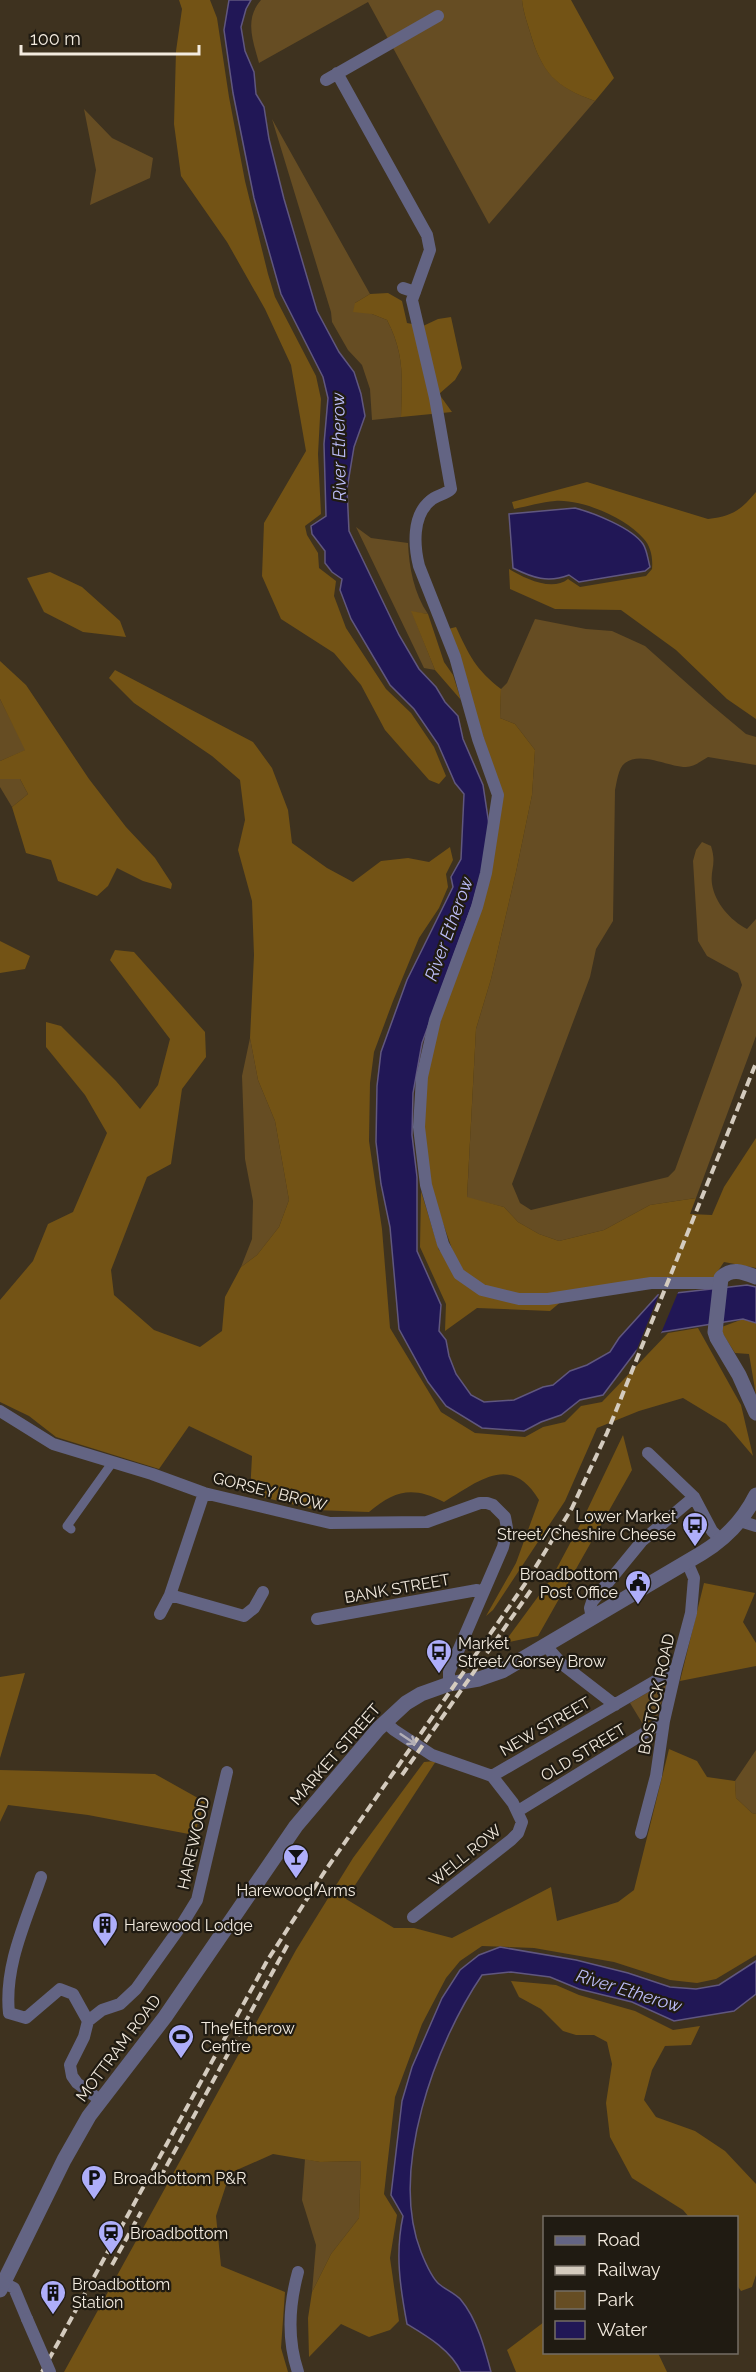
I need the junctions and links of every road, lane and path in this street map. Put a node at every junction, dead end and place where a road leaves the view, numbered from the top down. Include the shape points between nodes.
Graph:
1 (438, 16) dead end
2 (337, 73) junction
3 (326, 80) dead end
4 (756, 1277) edge
5 (719, 1285) junction
6 (0, 1411) edge
7 (756, 1413) edge
8 (648, 1453) dead end
9 (112, 1463) junction
10 (204, 1493) junction
11 (756, 1495) edge
12 (694, 1497) junction
13 (740, 1521) junction
14 (756, 1526) edge
15 (71, 1529) dead end
16 (721, 1540) junction
17 (687, 1562) junction
18 (262, 1592) dead end
19 (483, 1592) junction
20 (170, 1595) junction
21 (160, 1614) dead end
22 (592, 1618) junction
23 (317, 1619) dead end
24 (546, 1646) junction
25 (676, 1669) junction
26 (449, 1684) junction
27 (615, 1705) junction
28 (664, 1721) junction
29 (386, 1722) junction
30 (227, 1772) dead end
31 (492, 1776) junction
32 (518, 1810) junction
33 (641, 1833) dead end
34 (286, 1839) joint
35 (41, 1877) dead end
36 (413, 1917) dead end
37 (88, 2021) junction
38 (100, 2100) junction
39 (298, 2272) dead end
40 (2, 2286) edge
41 (50, 2372) edge
42 (298, 2372) edge

1 - 2 street
2 - 3 street
2 - 5 street via 427,235 430,250 409,290 435,398 451,489 425,506 415,532 415,551 455,657 498,795 477,907 435,1020 422,1077 419,1127 426,1185 443,1244 459,1274 482,1290 519,1299 548,1299 651,1283
4 - 5 street via 733,1271 726,1273
5 - 7 street via 717,1338
6 - 9 street, GORSEY BROW via 53,1444
8 - 12 street
9 - 10 street, GORSEY BROW
9 - 15 street via 67,1526
10 - 19 street, GORSEY BROW via 330,1523 427,1522 480,1503 493,1505 505,1517 507,1528
10 - 20 street
11 - 13 street, MARKET STREET
12 - 16 street
12 - 22 street via 642,1541 592,1602
13 - 14 street
13 - 16 street, MARKET STREET
16 - 17 street, MARKET STREET
17 - 22 street, MARKET STREET
17 - 25 street, BOSTOCK ROAD via 694,1578 691,1613
18 - 20 street via 254,1608 244,1616
19 - 23 street, BANK STREET
19 - 26 street, GORSEY BROW via 449,1672
20 - 21 street
22 - 24 street, MARKET STREET
24 - 26 street, MARKET STREET via 491,1676
24 - 27 street via 562,1664
25 - 27 street, NEW STREET
25 - 28 street, BOSTOCK ROAD
26 - 29 street, MARKET STREET via 406,1703
27 - 31 street, NEW STREET
28 - 32 street, OLD STREET
28 - 33 street, BOSTOCK ROAD via 656,1776
29 -> 31 street via 432,1755
29 - 34 street, MARKET STREET
30 - 37 street, HAREWOOD via 197,1900 136,1989 120,2004 102,2010
31 - 32 street
32 - 36 street, WELL ROW via 521,1827 511,1840
34 - 38 street, MOTTRAM ROAD via 165,2017
35 - 37 street via 16,1947 7,1993 9,2013 26,2018 60,1989 73,1994
37 - 38 street via 70,2065 77,2083
38 - 40 street, MOTTRAM ROAD via 64,2160
39 - 42 street via 291,2298 292,2352
40 - 41 street, bridge via 14,2288

